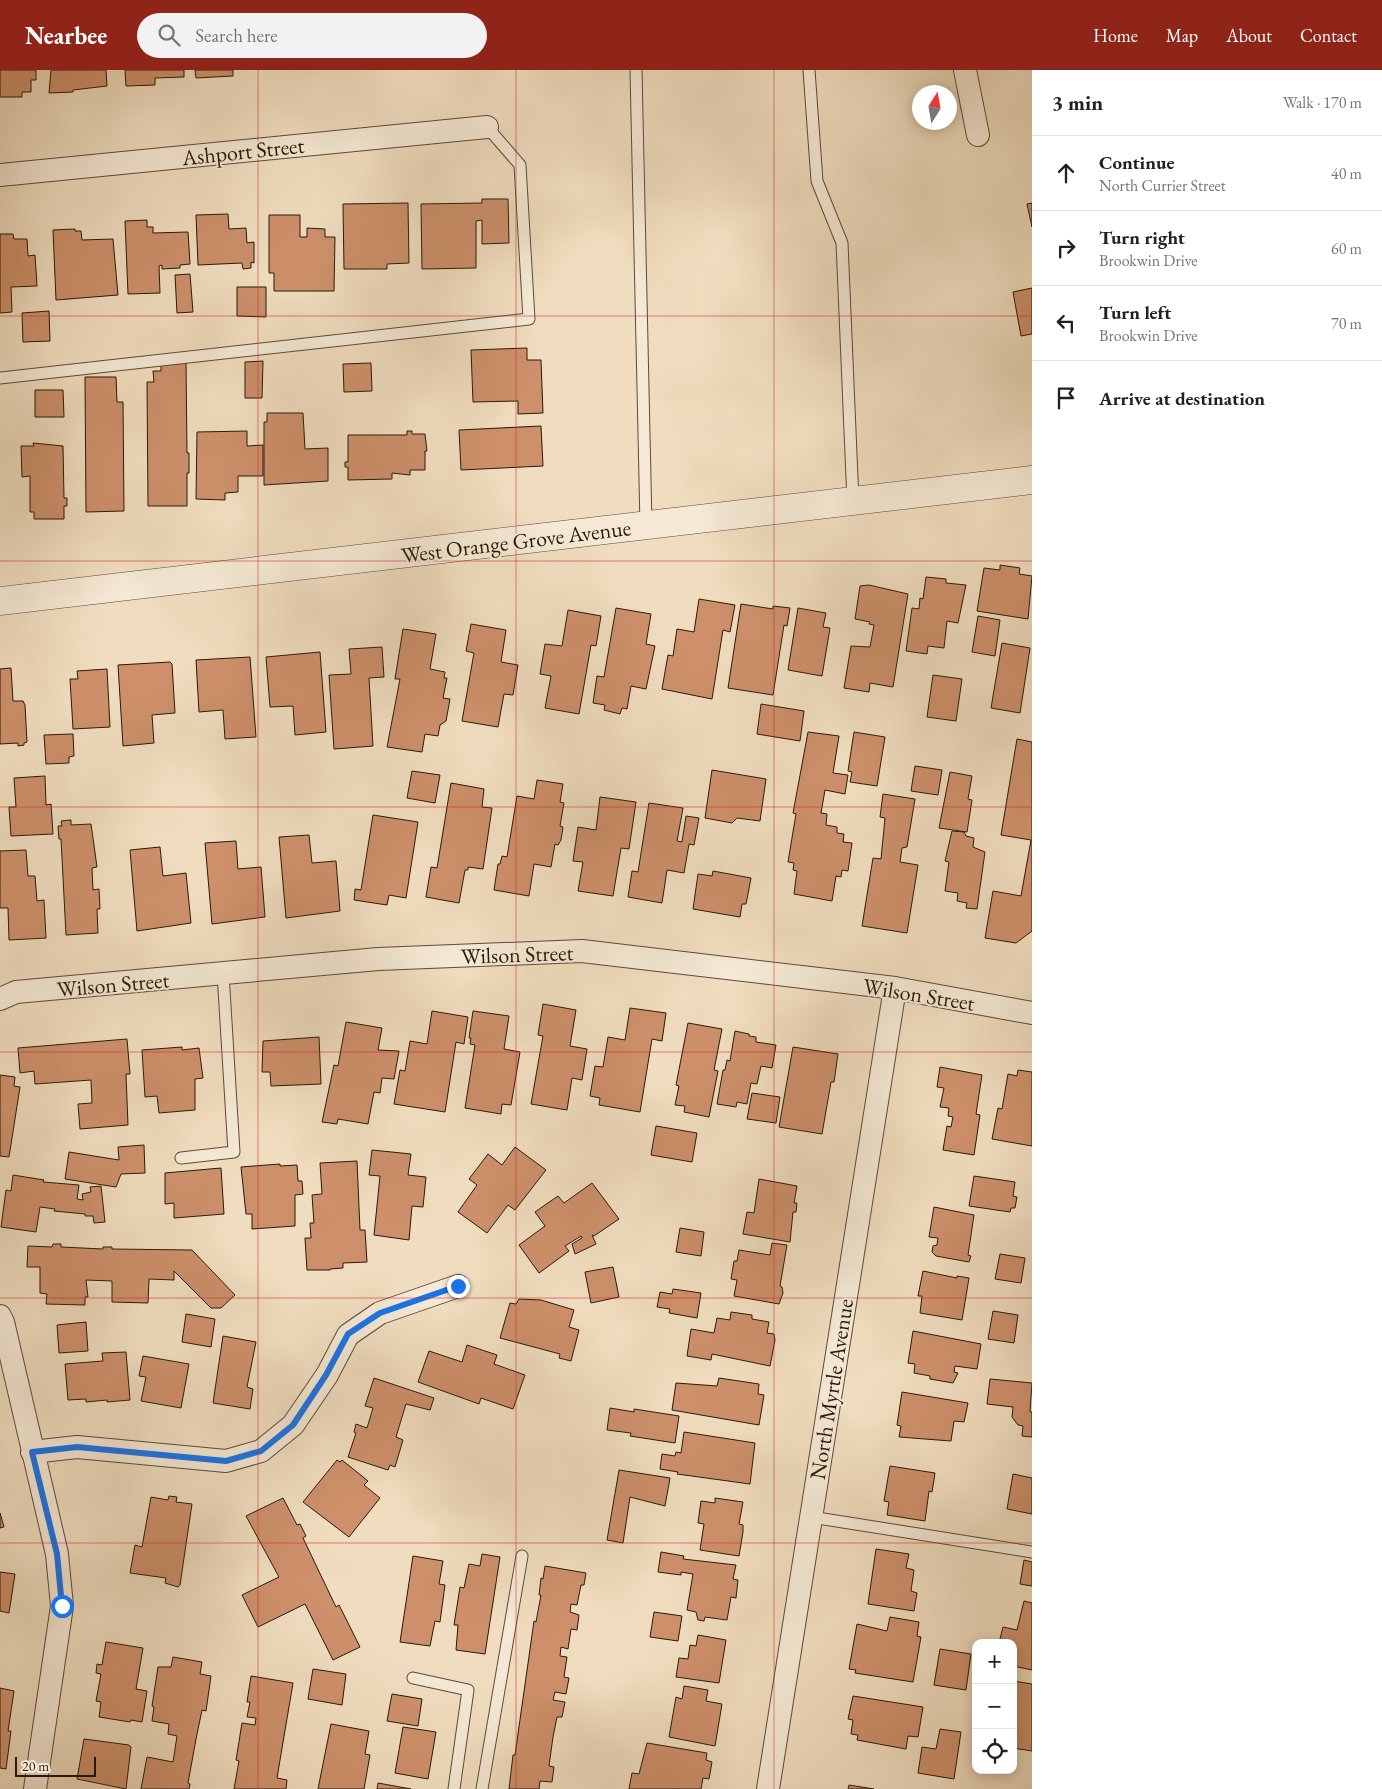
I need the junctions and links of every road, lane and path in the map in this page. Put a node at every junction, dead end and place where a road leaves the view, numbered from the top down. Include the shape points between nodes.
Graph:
1 (636, 70) edge
2 (809, 70) edge
3 (965, 70) edge
4 (487, 127) joint
5 (978, 134) dead end
6 (0, 175) edge
7 (0, 378) edge
8 (1032, 480) edge
9 (854, 501) junction
10 (646, 526) junction
11 (0, 601) edge
12 (222, 974) junction
13 (895, 988) junction
14 (0, 999) edge
15 (1032, 1013) edge
16 (181, 1158) dead end
17 (458, 1286) dead end
18 (0, 1316) edge
19 (32, 1452) junction
20 (811, 1516) junction
21 (1032, 1552) edge
22 (522, 1556) dead end
23 (413, 1678) dead end
24 (35, 1789) edge
25 (454, 1789) edge
26 (482, 1789) edge
27 (768, 1789) edge

1 - 10 lane
2 - 9 lane via 817,181 842,243
3 - 5 street
4 - 6 street, Ashport Street
4 - 7 lane via 520,165 529,319
8 - 9 street, West Orange Grove Avenue
9 - 10 street, West Orange Grove Avenue
10 - 11 street, West Orange Grove Avenue
12 - 13 street, Wilson Street via 378,959 582,951
12 - 14 street, Wilson Street via 16,992
12 - 16 lane via 234,1152
13 - 15 street, Wilson Street
13 - 20 street, North Myrtle Avenue
17 - 19 street via 380,1313 348,1334 293,1425 261,1451 226,1461 77,1447
18 - 19 street
19 - 24 street via 57,1554 62,1606
20 - 21 lane
20 - 27 street, North Myrtle Avenue
22 - 26 lane
23 - 25 lane via 468,1690

